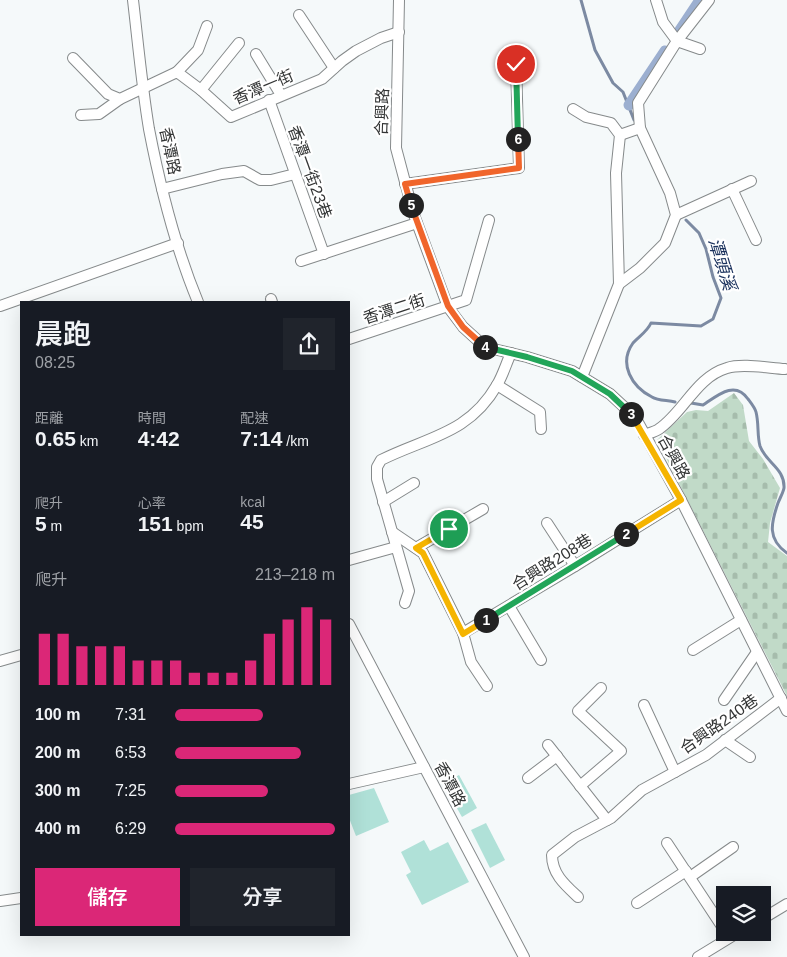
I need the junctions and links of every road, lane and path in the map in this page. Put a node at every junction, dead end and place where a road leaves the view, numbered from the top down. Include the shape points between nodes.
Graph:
1 (132, 0) edge
2 (399, 0) edge
3 (656, 0) edge
4 (709, 0) edge
5 (299, 15) dead end
6 (207, 26) dead end
7 (399, 32) junction
8 (677, 41) junction
9 (239, 43) dead end
10 (700, 49) dead end
11 (256, 54) dead end
12 (73, 58) dead end
13 (516, 64) dead end
14 (334, 68) junction
15 (178, 72) junction
16 (144, 86) junction
17 (201, 90) junction
18 (281, 95) junction
19 (120, 99) junction
20 (269, 100) junction
21 (573, 109) dead end
22 (81, 114) dead end
23 (640, 128) junction
24 (620, 136) junction
25 (295, 174) junction
26 (751, 181) dead end
27 (405, 184) junction
28 (162, 189) junction
29 (732, 189) junction
30 (676, 215) junction
31 (489, 220) dead end
32 (417, 223) junction
33 (756, 240) dead end
34 (178, 243) junction
35 (324, 254) junction
36 (301, 261) dead end
37 (619, 284) junction
38 (198, 301) edge
39 (0, 306) edge
40 (448, 306) junction
41 (350, 339) edge
42 (511, 353) junction
43 (786, 368) edge
44 (582, 377) junction
45 (497, 385) junction
46 (541, 429) dead end
47 (644, 435) junction
48 (414, 483) dead end
49 (681, 500) junction
50 (383, 502) junction
51 (483, 509) dead end
52 (547, 522) dead end
53 (392, 532) junction
54 (396, 547) junction
55 (416, 548) junction
56 (350, 560) edge
57 (575, 566) junction
58 (405, 603) dead end
59 (509, 606) junction
60 (741, 620) junction
61 (350, 626) edge
62 (463, 634) junction
63 (693, 650) dead end
64 (757, 652) junction
65 (20, 654) edge
66 (541, 660) dead end
67 (0, 661) edge
68 (487, 686) dead end
69 (601, 688) dead end
70 (780, 698) junction
71 (724, 700) dead end
72 (644, 705) dead end
73 (787, 711) edge
74 (725, 740) junction
75 (548, 745) dead end
76 (557, 756) junction
77 (750, 758) dead end
78 (424, 767) junction
79 (675, 772) junction
80 (528, 778) dead end
81 (350, 784) edge
82 (580, 786) junction
83 (607, 820) junction
84 (667, 843) dead end
85 (733, 846) dead end
86 (688, 874) junction
87 (578, 897) dead end
88 (20, 898) edge
89 (0, 901) edge
90 (637, 903) dead end
91 (787, 904) edge
92 (771, 914) edge
93 (716, 917) edge
94 (718, 941) edge
95 (524, 957) edge
96 (698, 957) edge

1 - 16 street, 香潭路
2 - 7 street, 合興路
3 - 8 street via 663,22
4 - 8 street
5 - 14 street
6 - 15 street via 198,50
7 - 14 street, 香潭一街 via 356,51
7 - 27 street, 合興路 via 396,148
8 - 10 street
8 - 23 street via 638,103
9 - 17 street
11 - 18 street
12 - 19 street via 108,94
13 - 27 street via 519,168
14 - 18 street, 香潭一街 via 322,78
15 - 16 street
15 - 17 street, 香潭一街
16 - 19 street
16 - 28 street, 香潭路
17 - 20 street, 香潭一街 via 231,116
18 - 20 street, 香潭一街
19 - 22 street via 99,114
20 - 25 street, 香潭一街23巷
21 - 24 street via 586,117 611,123
23 - 24 street
23 - 30 street via 670,192
24 - 37 street via 616,173
25 - 28 street via 260,180 244,171
25 - 35 street, 香潭一街23巷
26 - 29 street
27 - 32 street, 合興路
28 - 34 street, 香潭路
29 - 30 street
29 - 33 street
30 - 37 street via 665,243
31 - 40 street, 香潭二街 via 466,300
32 - 35 street
32 - 40 street, 合興路
34 - 38 street, 香潭路
34 - 39 street
35 - 36 street
37 - 44 street
40 - 41 street, 香潭二街
40 - 42 street, 合興路 via 463,327 485,347
42 - 44 street, 合興路
42 - 45 street
43 - 47 street via 728,367 714,373 658,430
44 - 47 street, 合興路 via 610,394 634,417
45 - 46 street via 540,412
45 - 50 street via 478,411 454,429 381,460 376,478
47 - 49 street, 合興路
48 - 50 street
49 - 57 street, 合興路208巷
49 - 60 street, 合興路
50 - 53 street
51 - 55 street
52 - 57 street
53 - 54 street
53 - 55 street
54 - 56 street
54 - 58 street via 409,591
55 - 62 street via 423,553
57 - 59 street, 合興路208巷
59 - 62 street, 合興路208巷
59 - 66 street
60 - 63 street
60 - 64 street, 合興路
61 - 78 street, 香潭路
62 - 68 street via 470,662
64 - 70 street, 合興路
64 - 71 street
65 - 67 street
69 - 82 street via 578,711 621,751
70 - 73 street, 合興路
70 - 74 street, 合興路240巷
72 - 79 street, 合興路240巷
74 - 77 street
74 - 79 street, 合興路240巷
75 - 76 street
76 - 80 street
76 - 82 street
78 - 81 street
78 - 95 street, 香潭路
79 - 83 street, 合興路240巷 via 642,790
82 - 83 street
83 - 87 street, 合興路240巷 via 575,837 552,855 552,864 560,880
84 - 86 street
85 - 86 street
86 - 90 street
86 - 93 street
88 - 89 street
91 - 92 street
94 - 96 street

